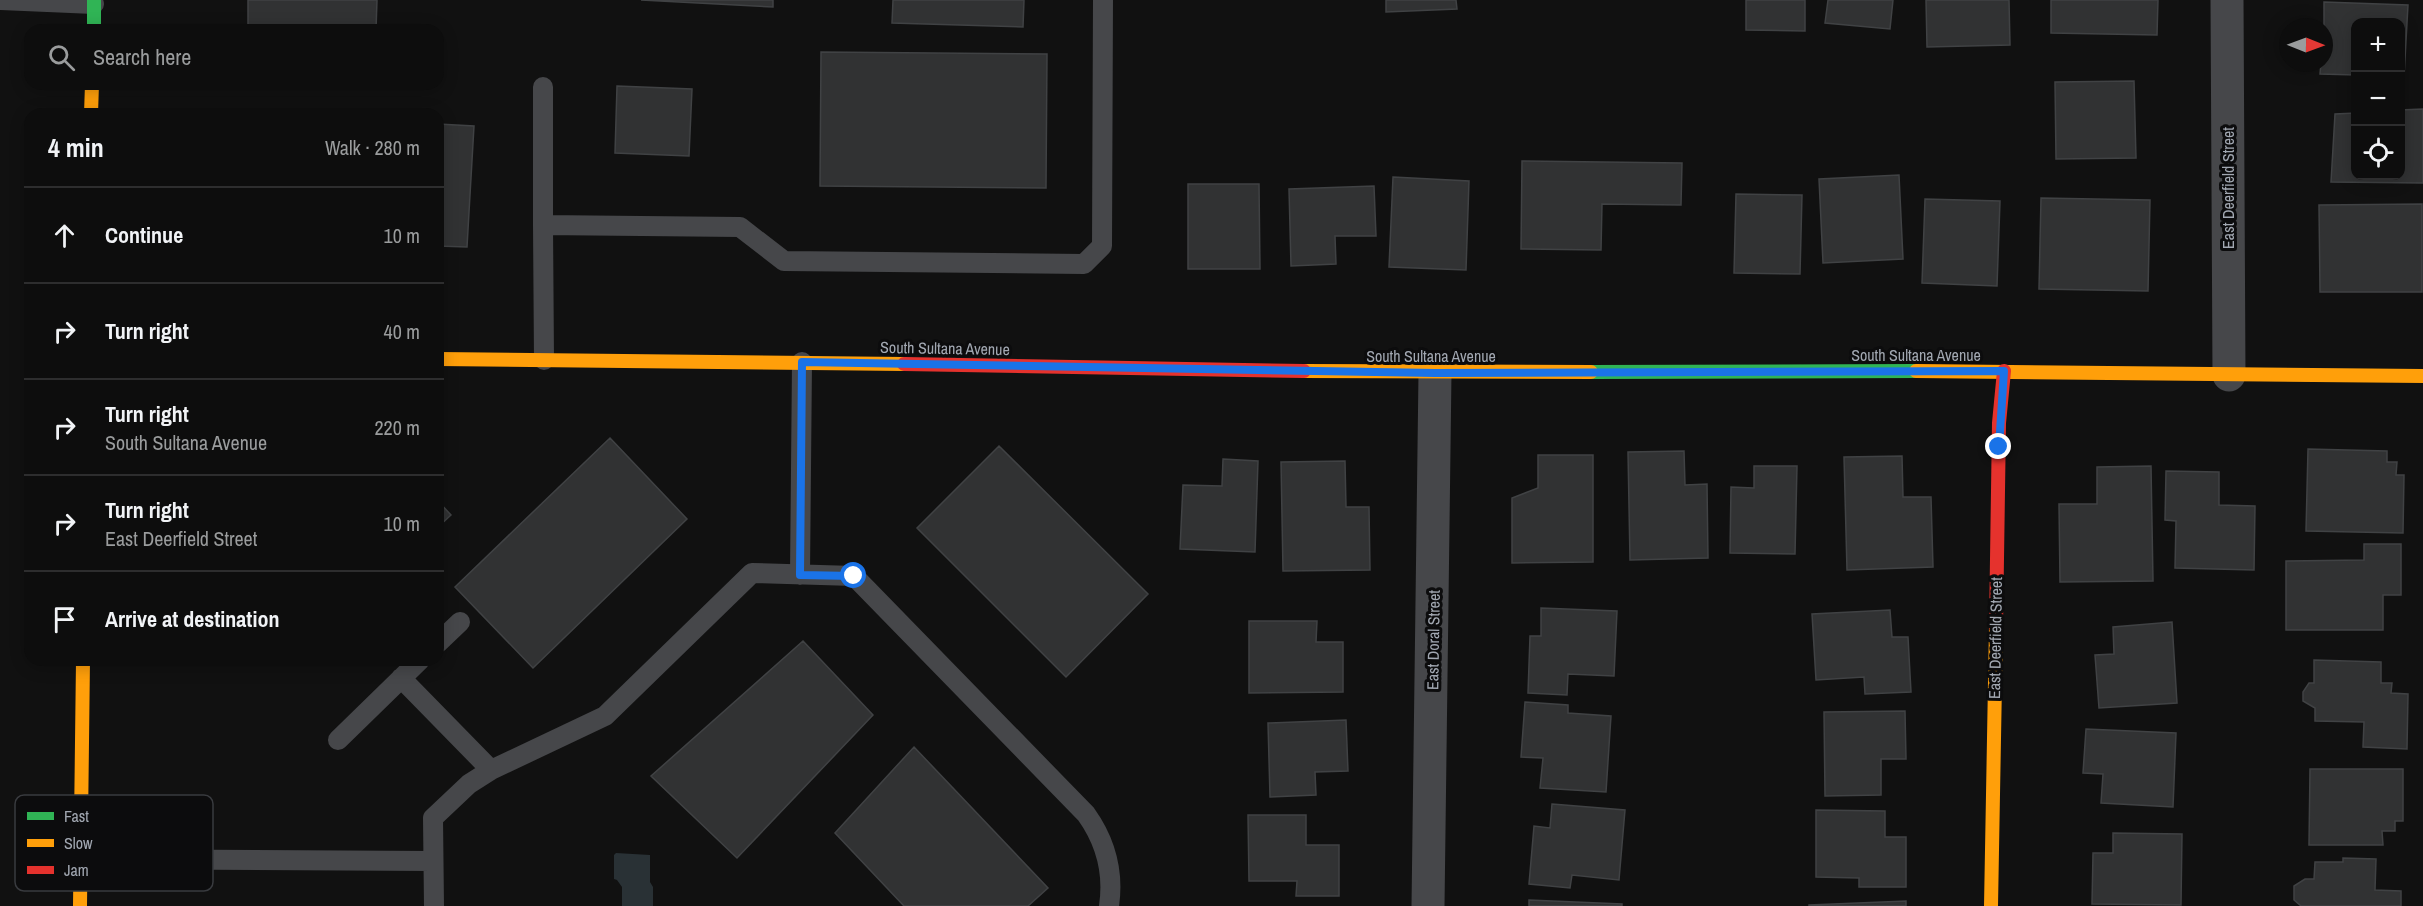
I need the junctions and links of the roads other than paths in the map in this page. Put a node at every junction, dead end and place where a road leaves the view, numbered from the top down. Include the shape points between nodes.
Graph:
1 (1, 0) edge
2 (1104, 0) edge
3 (2227, 0) edge
4 (94, 2) edge
5 (94, 24) edge
6 (543, 87) dead end
7 (92, 90) edge
8 (91, 108) edge
9 (543, 225) junction
10 (444, 359) edge
11 (544, 360) junction
12 (802, 362) junction
13 (2004, 371) junction
14 (1435, 373) junction
15 (2229, 375) junction
16 (2423, 376) edge
17 (800, 575) junction
18 (459, 622) dead end
19 (444, 637) edge
20 (83, 666) edge
21 (414, 666) edge
22 (401, 678) junction
23 (338, 740) dead end
24 (491, 770) junction
25 (82, 795) edge
26 (213, 860) edge
27 (433, 861) junction
28 (80, 891) edge
29 (80, 906) edge
30 (434, 906) edge
31 (1109, 906) edge
32 (1428, 906) edge
33 (1990, 906) edge

1 - 4 lane
2 - 9 lane via 1102,246 1084,264 784,261 740,227
3 - 15 street, East Deerfield Street
4 - 5 street
6 - 9 lane
7 - 8 street
9 - 11 lane
10 - 11 street, South Sultana Avenue
11 - 12 street, South Sultana Avenue
12 - 14 street, South Sultana Avenue
12 - 17 lane
13 - 14 street, South Sultana Avenue
13 - 15 street, South Sultana Avenue
13 - 33 street, East Deerfield Street via 1999,423
14 - 32 street, East Doral Street
15 - 16 street, South Sultana Avenue
17 - 24 lane via 752,573 605,716
17 - 31 lane via 854,576 1075,802 1093,824 1104,847 1111,880
18 - 19 lane
20 - 25 street
21 - 22 lane
22 - 23 lane
22 - 24 lane
24 - 27 lane via 469,784 433,818
26 - 27 lane
27 - 30 lane
28 - 29 street

